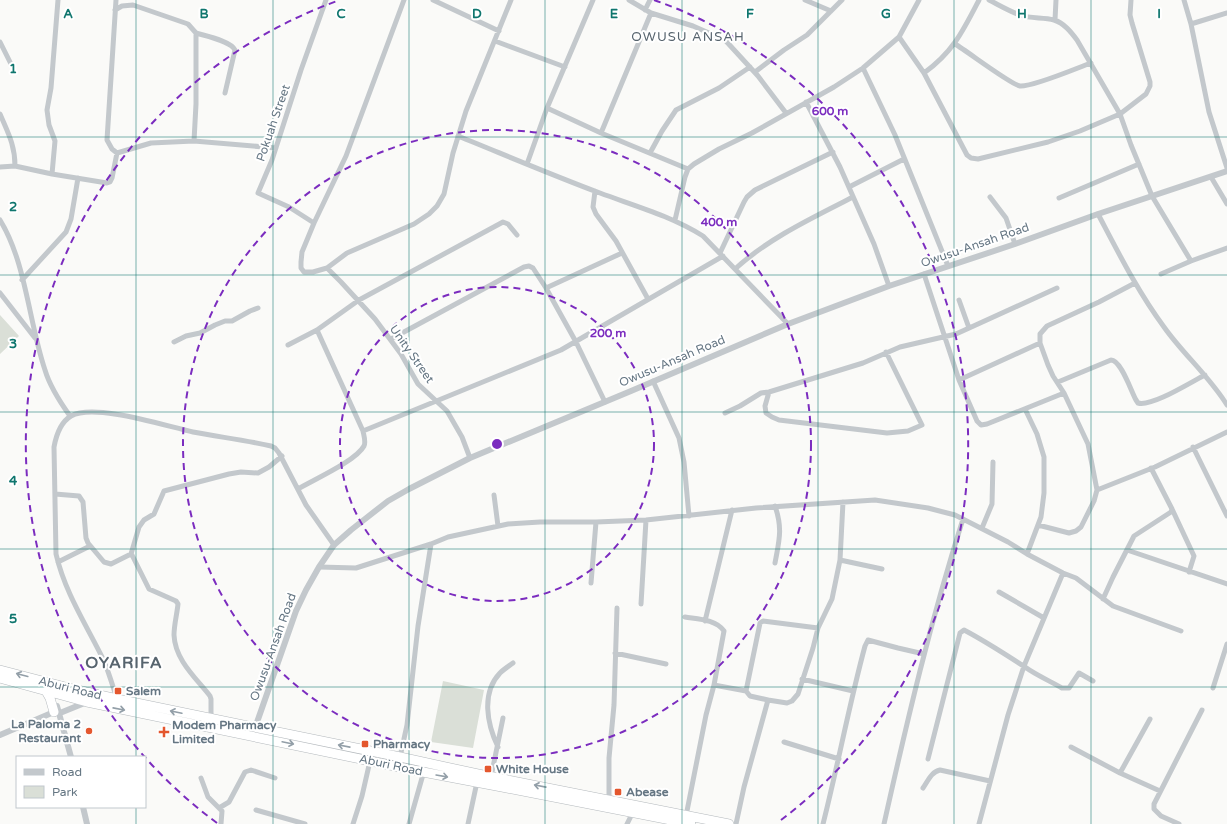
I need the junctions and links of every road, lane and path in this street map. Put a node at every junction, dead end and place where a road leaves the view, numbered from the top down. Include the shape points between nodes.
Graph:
1 (53, 0) edge
2 (58, 0) edge
3 (116, 0) edge
4 (326, 0) edge
5 (404, 0) edge
6 (433, 0) edge
7 (511, 0) edge
8 (593, 0) edge
9 (629, 0) edge
10 (650, 0) edge
11 (805, 0) edge
12 (842, 0) edge
13 (919, 0) edge
14 (979, 0) edge
15 (989, 0) edge
16 (1056, 0) edge
17 (1131, 0) edge
18 (1184, 0) edge
19 (115, 10) junction
20 (645, 10) junction
21 (831, 11) junction
22 (651, 13) junction
23 (1227, 13) edge
24 (1055, 20) junction
25 (1191, 24) junction
26 (498, 31) junction
27 (196, 33) junction
28 (899, 37) junction
29 (495, 41) junction
30 (0, 42) edge
31 (955, 44) junction
32 (1091, 63) junction
33 (12, 66) dead end
34 (750, 67) junction
35 (565, 68) junction
36 (863, 68) junction
37 (755, 72) junction
38 (924, 73) junction
39 (225, 93) dead end
40 (806, 102) junction
41 (547, 108) junction
42 (786, 113) junction
43 (0, 114) edge
44 (1120, 114) junction
45 (601, 133) junction
46 (458, 136) junction
47 (194, 141) junction
48 (276, 148) junction
49 (833, 152) junction
50 (117, 153) junction
51 (650, 153) junction
52 (904, 159) junction
53 (527, 164) junction
54 (1139, 164) junction
55 (15, 166) junction
56 (0, 167) edge
57 (1227, 168) edge
58 (688, 169) junction
59 (1227, 172) edge
60 (52, 174) junction
61 (1211, 177) junction
62 (78, 178) junction
63 (849, 187) junction
64 (595, 191) junction
65 (1152, 196) junction
66 (853, 197) junction
67 (990, 197) dead end
68 (1059, 198) dead end
69 (1227, 204) edge
70 (1098, 214) junction
71 (0, 220) edge
72 (675, 220) junction
73 (314, 222) junction
74 (517, 235) dead end
75 (1015, 244) junction
76 (1227, 248) edge
77 (622, 253) junction
78 (721, 254) junction
79 (1191, 261) junction
80 (948, 266) junction
81 (327, 268) junction
82 (734, 268) junction
83 (924, 274) junction
84 (1161, 274) dead end
85 (22, 280) junction
86 (1135, 283) junction
87 (889, 286) junction
88 (546, 288) junction
89 (1057, 288) dead end
90 (0, 293) edge
91 (648, 299) junction
92 (359, 300) junction
93 (959, 300) dead end
94 (258, 308) dead end
95 (788, 324) junction
96 (969, 328) junction
97 (318, 330) junction
98 (946, 337) junction
99 (36, 339) junction
100 (391, 339) junction
101 (174, 342) dead end
102 (576, 342) junction
103 (1040, 343) junction
104 (288, 345) dead end
105 (886, 352) junction
106 (1205, 375) junction
107 (959, 380) junction
108 (653, 381) junction
109 (1058, 382) junction
110 (769, 392) junction
111 (1064, 393) junction
112 (437, 401) junction
113 (605, 402) junction
114 (1227, 405) edge
115 (1026, 409) junction
116 (725, 413) dead end
117 (70, 416) junction
118 (363, 431) junction
119 (1227, 432) edge
120 (1193, 447) junction
121 (282, 456) junction
122 (470, 458) junction
123 (993, 462) dead end
124 (1151, 468) junction
125 (298, 489) junction
126 (1097, 490) junction
127 (55, 494) junction
128 (494, 495) dead end
129 (843, 502) junction
130 (775, 506) junction
131 (1172, 509) junction
132 (732, 510) junction
133 (689, 516) junction
134 (1227, 516) edge
135 (964, 519) junction
136 (646, 520) junction
137 (596, 522) junction
138 (1038, 525) junction
139 (498, 526) junction
140 (982, 528) junction
141 (431, 544) junction
142 (334, 545) junction
143 (90, 546) junction
144 (1126, 550) junction
145 (131, 554) junction
146 (1027, 554) junction
147 (840, 560) junction
148 (58, 562) junction
149 (775, 563) dead end
150 (319, 567) junction
151 (882, 569) dead end
152 (1189, 572) junction
153 (1063, 573) junction
154 (591, 583) dead end
155 (1227, 584) edge
156 (999, 592) dead end
157 (1103, 599) junction
158 (641, 604) dead end
159 (617, 608) dead end
160 (685, 617) dead end
161 (1044, 618) junction
162 (704, 621) junction
163 (818, 628) junction
164 (1181, 631) dead end
165 (1227, 644) edge
166 (615, 653) junction
167 (924, 654) junction
168 (513, 663) dead end
169 (666, 664) dead end
170 (1024, 666) junction
171 (0, 670) edge
172 (0, 678) edge
173 (802, 679) junction
174 (1093, 681) dead end
175 (714, 685) junction
176 (1213, 688) dead end
177 (73, 689) junction
178 (46, 691) junction
179 (746, 691) junction
180 (853, 691) junction
181 (62, 696) junction
182 (117, 699) junction
183 (768, 700) junction
184 (87, 702) junction
185 (57, 710) junction
186 (1202, 710) dead end
187 (503, 718) dead end
188 (212, 719) junction
189 (1150, 719) dead end
190 (255, 728) junction
191 (0, 735) edge
192 (784, 742) dead end
193 (498, 747) junction
194 (1071, 747) dead end
195 (71, 756) edge
196 (400, 757) junction
197 (840, 759) junction
198 (928, 759) dead end
199 (370, 761) junction
200 (425, 762) junction
201 (423, 772) junction
202 (1120, 773) junction
203 (491, 777) junction
204 (201, 778) dead end
205 (275, 778) dead end
206 (990, 781) junction
207 (477, 782) junction
208 (923, 788) dead end
209 (1160, 791) junction
210 (609, 800) junction
211 (83, 808) edge
212 (219, 808) junction
213 (256, 810) dead end
214 (633, 812) junction
215 (688, 820) edge
216 (87, 824) edge
217 (221, 824) edge
218 (305, 824) edge
219 (353, 824) edge
220 (409, 824) edge
221 (468, 824) edge
222 (627, 824) edge
223 (729, 824) edge
224 (736, 824) edge
225 (823, 824) edge
226 (884, 824) edge
227 (979, 824) edge
228 (1179, 824) edge

1 - 2 street
2 - 60 street via 47,110 55,141
3 - 19 street
4 - 48 street, Pokuah Street
5 - 73 street via 346,156
6 - 26 street
7 - 26 street
8 - 35 street
9 - 20 street
10 - 20 street
11 - 21 street
12 - 21 street
13 - 28 street
14 - 31 street
15 - 24 street via 1020,15
16 - 24 street
17 - 44 street via 1130,15 1150,86 1146,94
18 - 25 street
19 - 27 street via 122,6 133,6 188,24
19 - 50 street via 107,140
20 - 22 street
21 - 37 street via 807,35
22 - 34 street via 721,38
22 - 45 street
23 - 25 street
24 - 32 street via 1070,30
25 - 57 street via 1209,112
26 - 29 street
27 - 39 street via 234,47
27 - 47 street
28 - 36 street
28 - 38 street
29 - 35 street
29 - 46 street
30 - 33 street
31 - 32 street via 1010,82 1020,86 1035,84
31 - 38 street
32 - 44 street
34 - 37 street
34 - 51 street via 719,88 676,110
35 - 41 street
36 - 40 street
36 - 52 street
37 - 42 street
38 - 44 street via 967,155 974,159 1048,142
40 - 42 street
40 - 49 street
41 - 45 street
41 - 53 street
42 - 58 street
43 - 55 street via 15,152
44 - 54 street
45 - 51 street
46 - 53 street
46 - 81 street via 444,194 437,206 414,224 346,253
47 - 48 street
47 - 50 street via 151,143
48 - 73 street, Pokuah Street via 258,193
49 - 63 street
49 - 78 street via 751,194 744,202
50 - 62 street via 110,182
51 - 58 street
52 - 63 street
52 - 80 street
53 - 64 street
54 - 65 street
54 - 68 street
55 - 56 street
55 - 60 street
58 - 72 street
59 - 61 street, Owusu-Ansah Road
60 - 62 street
61 - 65 street, Owusu-Ansah Road
61 - 69 street
62 - 85 street via 71,219 66,232
63 - 66 street
64 - 72 street
64 - 77 street via 593,207 596,214
65 - 70 street, Owusu-Ansah Road
65 - 79 street
66 - 82 street via 796,227 751,254
66 - 87 street
67 - 75 street via 1006,218
70 - 75 street, Owusu-Ansah Road
70 - 86 street
71 - 85 street via 10,238
72 - 78 street via 704,236
73 - 81 street via 302,252 301,268 309,273
74 - 92 street via 503,222
75 - 80 street, Owusu-Ansah Road
76 - 79 street
77 - 88 street
77 - 91 street
78 - 82 street
78 - 91 street
79 - 84 street
80 - 83 street, Owusu-Ansah Road
81 - 92 street, Unity Street
82 - 95 street
83 - 87 street, Owusu-Ansah Road
83 - 98 street
85 - 99 street
86 - 103 street via 1047,326 1040,334
86 - 106 street via 1164,328
87 - 95 street, Owusu-Ansah Road
88 - 100 street via 533,268 527,266
88 - 102 street
89 - 96 street
90 - 99 street
91 - 102 street
92 - 97 street
92 - 100 street, Unity Street
93 - 96 street
94 - 101 street via 232,321 225,321
95 - 108 street, Owusu-Ansah Road
96 - 98 street
97 - 104 street
97 - 118 street
98 - 105 street
98 - 107 street
99 - 117 street via 50,382
100 - 112 street, Unity Street via 418,384
102 - 112 street
102 - 113 street
103 - 107 street
103 - 109 street
105 - 110 street via 862,363
105 - 110 street via 922,425 908,431 887,433 779,420 766,413
106 - 109 street via 1146,404 1138,403 1123,372 1114,360
106 - 114 street
107 - 115 street via 981,425
108 - 113 street, Owusu-Ansah Road
108 - 133 street via 679,438
109 - 111 street
110 - 116 street via 761,392
111 - 115 street
111 - 126 street via 1088,444
112 - 118 street
112 - 122 street, Unity Street via 447,411 462,437
113 - 122 street, Owusu-Ansah Road
115 - 138 street via 1044,457 1044,493
117 - 121 street via 95,412 120,415 271,446
117 - 127 street via 60,428 55,442
118 - 125 street via 365,442 361,450 348,461
119 - 120 street
120 - 124 street
120 - 134 street
121 - 125 street
121 - 145 street via 258,473 229,474 164,491 154,514 144,520 139,527
122 - 142 street, Owusu-Ansah Road via 388,501
123 - 140 street via 992,504
124 - 126 street
124 - 131 street
125 - 142 street
126 - 138 street via 1081,527 1076,531 1069,533
127 - 143 street via 81,498 86,538
127 - 148 street
128 - 139 street
129 - 130 street
129 - 135 street via 875,500 911,505
129 - 147 street
130 - 132 street
130 - 149 street via 780,533
131 - 144 street via 1134,536
131 - 152 street via 1194,556
132 - 133 street
132 - 162 street
133 - 136 street
135 - 140 street
135 - 167 street
136 - 137 street
136 - 158 street
137 - 139 street via 540,522
137 - 154 street
138 - 146 street
139 - 141 street via 448,537
140 - 146 street
141 - 150 street via 356,568
141 - 196 street via 418,626 407,725
142 - 150 street, Owusu-Ansah Road
143 - 145 street via 108,564
143 - 148 street
144 - 152 street
144 - 157 street
145 - 188 street via 149,589 173,599 178,604 175,642 190,673 210,696
146 - 153 street
147 - 151 street
147 - 163 street via 832,599
148 - 182 street via 70,595 104,663
150 - 190 street, Owusu-Ansah Road via 296,611
152 - 155 street
153 - 157 street via 1076,578
153 - 161 street
156 - 161 street
157 - 164 street via 1113,606
159 - 166 street
160 - 162 street
161 - 170 street
162 - 175 street via 717,624 724,631
163 - 173 street
163 - 179 street via 763,621 760,623
165 - 176 street
166 - 169 street
166 - 210 street
167 - 180 street via 868,640
167 - 226 street
168 - 193 street via 497,676 487,705 490,726
170 - 174 street via 1062,688 1069,688 1079,673
170 - 198 street via 964,630 960,633
170 - 206 street
177 -> 171 highway, Aburi Road
172 - 178 highway, Aburi Road
173 - 180 street
173 - 183 street via 798,694 792,701 787,703
175 - 179 street
175 - 215 street via 706,715
177 - 181 street
177 - 182 highway, Aburi Road
178 - 181 highway, Aburi Road
178 - 185 highway
179 - 183 street via 750,696
180 - 197 street
181 - 184 highway, Aburi Road
181 - 185 street
188 -> 182 highway, Aburi Road
183 - 224 street
184 - 185 street
184 -> 199 highway, Aburi Road
185 - 191 street
185 - 195 street
186 - 209 street
187 - 193 street
188 - 190 highway, Aburi Road
189 - 202 street
196 -> 190 highway, Aburi Road
192 - 197 street
193 - 203 street
194 - 202 street
196 - 200 highway, Aburi Road
197 - 225 street
199 - 201 highway, Aburi Road
199 - 219 street
200 - 201 street
200 - 203 highway, Aburi Road
201 -> 207 highway, Aburi Road
201 - 220 street
202 - 209 street
210 -> 203 highway, Aburi Road
204 - 212 street via 208,797
205 - 212 street via 251,770 245,772 229,802
206 - 208 street via 940,770 932,774
206 - 227 street
207 - 214 highway, Aburi Road
207 - 221 street
209 - 228 street via 1154,809 1161,816
210 - 215 highway, Aburi Road
211 - 216 street
212 - 217 street via 222,811
213 - 218 street
214 - 215 highway, Aburi Road
214 - 222 street
215 - 223 highway, Aburi Road

